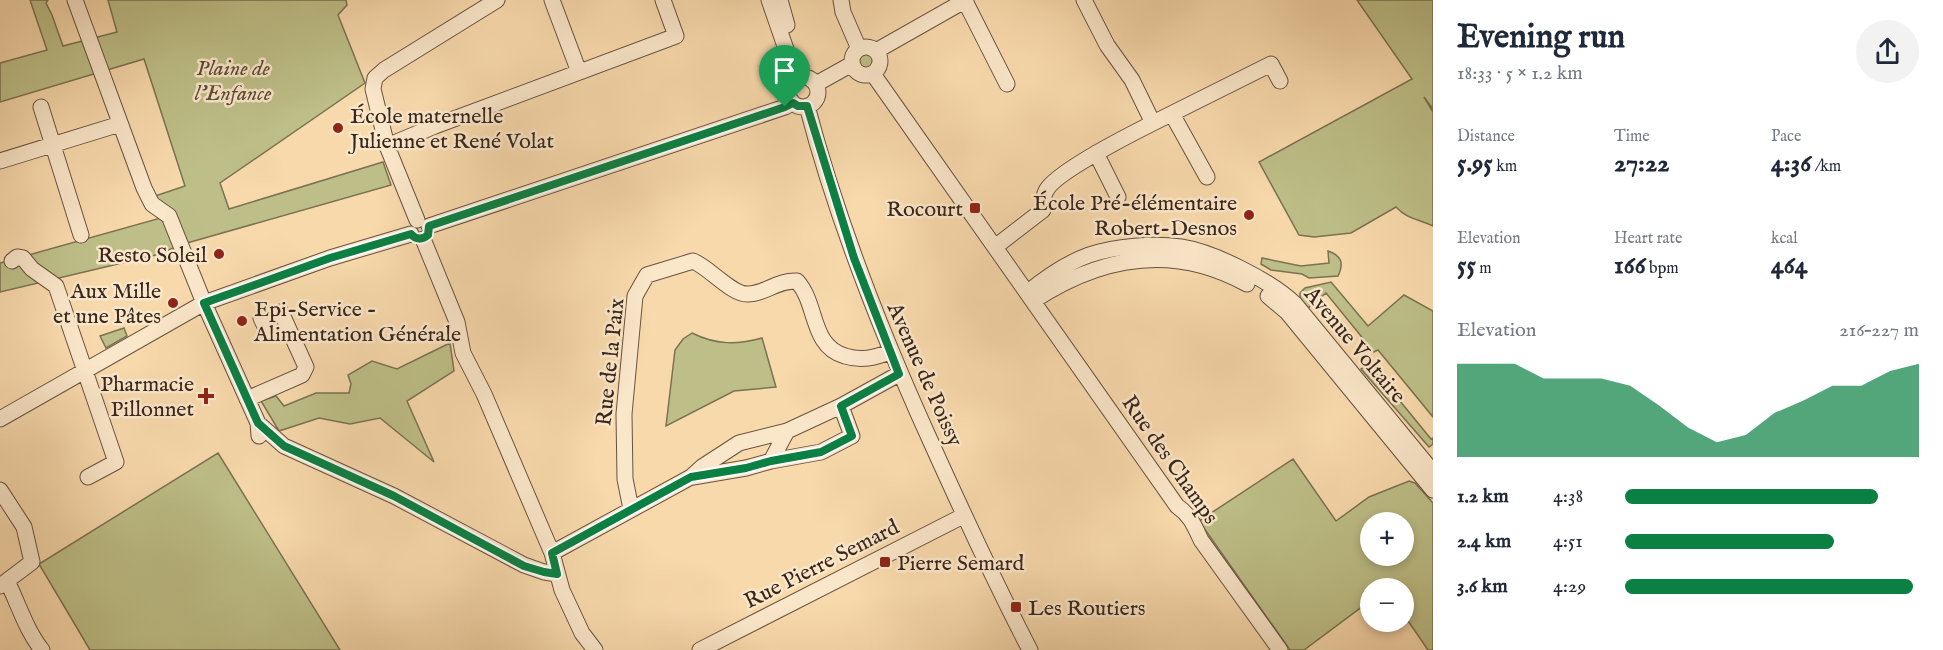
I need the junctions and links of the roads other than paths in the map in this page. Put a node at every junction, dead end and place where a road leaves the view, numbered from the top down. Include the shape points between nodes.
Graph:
1 (75, 0) edge
2 (497, 0) edge
3 (552, 0) edge
4 (663, 0) edge
5 (769, 0) edge
6 (780, 0) edge
7 (842, 0) edge
8 (966, 0) edge
9 (1083, 0) edge
10 (943, 5) edge
11 (859, 49) junction
12 (876, 63) junction
13 (852, 64) junction
14 (579, 72) junction
15 (799, 77) junction
16 (1280, 81) dead end
17 (816, 84) junction
18 (1007, 84) dead end
19 (800, 104) junction
20 (41, 107) dead end
21 (1172, 114) junction
22 (1154, 123) junction
23 (120, 124) junction
24 (54, 144) junction
25 (387, 146) junction
26 (1096, 153) junction
27 (0, 161) edge
28 (1207, 177) dead end
29 (1118, 197) dead end
30 (420, 230) junction
31 (81, 235) dead end
32 (994, 247) junction
33 (12, 261) dead end
34 (1030, 297) junction
35 (204, 303) junction
36 (267, 331) dead end
37 (890, 352) junction
38 (85, 371) junction
39 (899, 374) junction
40 (247, 399) junction
41 (841, 406) junction
42 (2, 414) edge
43 (787, 431) junction
44 (771, 461) junction
45 (1433, 472) edge
46 (88, 477) dead end
47 (691, 477) junction
48 (0, 490) edge
49 (1433, 490) edge
50 (631, 509) junction
51 (963, 516) junction
52 (552, 553) junction
53 (557, 574) junction
54 (4, 584) edge
55 (42, 650) edge
56 (595, 650) edge
57 (700, 650) edge
58 (1030, 650) edge
59 (1280, 650) edge

1 - 23 street
2 - 25 street via 384,70 373,82
3 - 14 street
4 - 14 street via 676,36
5 - 15 street
6 - 15 street
7 - 11 street
8 - 10 street
8 - 18 street
9 - 22 street
10 - 12 street
11 - 12 street via 868,47
11 - 13 street
12 - 13 street via 863,75
12 - 32 street, Rue des Champs via 889,96
13 - 17 street
14 - 25 street
15 - 17 street via 810,78
15 - 19 street via 788,92
16 - 21 street via 1271,64
17 - 19 street via 816,100
19 - 30 street
19 - 37 street, Avenue de Poissy
20 - 24 street
21 - 22 street
21 - 28 street
22 - 26 street
23 - 24 street
23 - 35 street via 152,204 169,216
24 - 27 street
24 - 31 street
25 - 30 street
26 - 29 street
26 - 32 street via 1055,182 1046,191 1042,210
30 - 35 street
30 - 52 street via 457,322 463,352
32 - 34 street, Rue des Champs
33 - 38 street via 23,258 56,286
34 - 45 street, Avenue Voltaire via 1044,279 1088,255 1128,247 1182,248 1233,265 1295,304
34 - 49 street, Avenue Voltaire via 1106,265 1127,261 1164,259 1231,275 1267,295 1287,312
34 - 59 street, Rue des Champs via 1177,506 1192,520 1201,540
35 - 38 street
35 - 40 street
36 - 40 street via 261,318 281,312 306,368 302,375
37 - 39 street, Avenue de Poissy
37 - 50 street, Rue de la Paix via 858,360 834,353 823,342 804,289 797,281 786,280 750,294 739,293 693,261 647,276 635,296 624,414 625,478
38 - 42 street
38 - 46 street via 116,462
39 - 41 street
39 - 51 street, Avenue de Poissy
40 - 53 street via 258,429 284,446 394,496 524,566
41 - 43 street
41 - 44 street via 852,436 821,452
43 - 44 street
43 - 47 street via 739,443
44 - 47 street
47 - 50 street
48 - 54 street via 24,526 32,562
50 - 52 street
51 - 57 street, Rue Pierre Semard
51 - 58 street, Avenue de Poissy
52 - 53 street
53 - 56 street via 582,633
54 - 55 street

